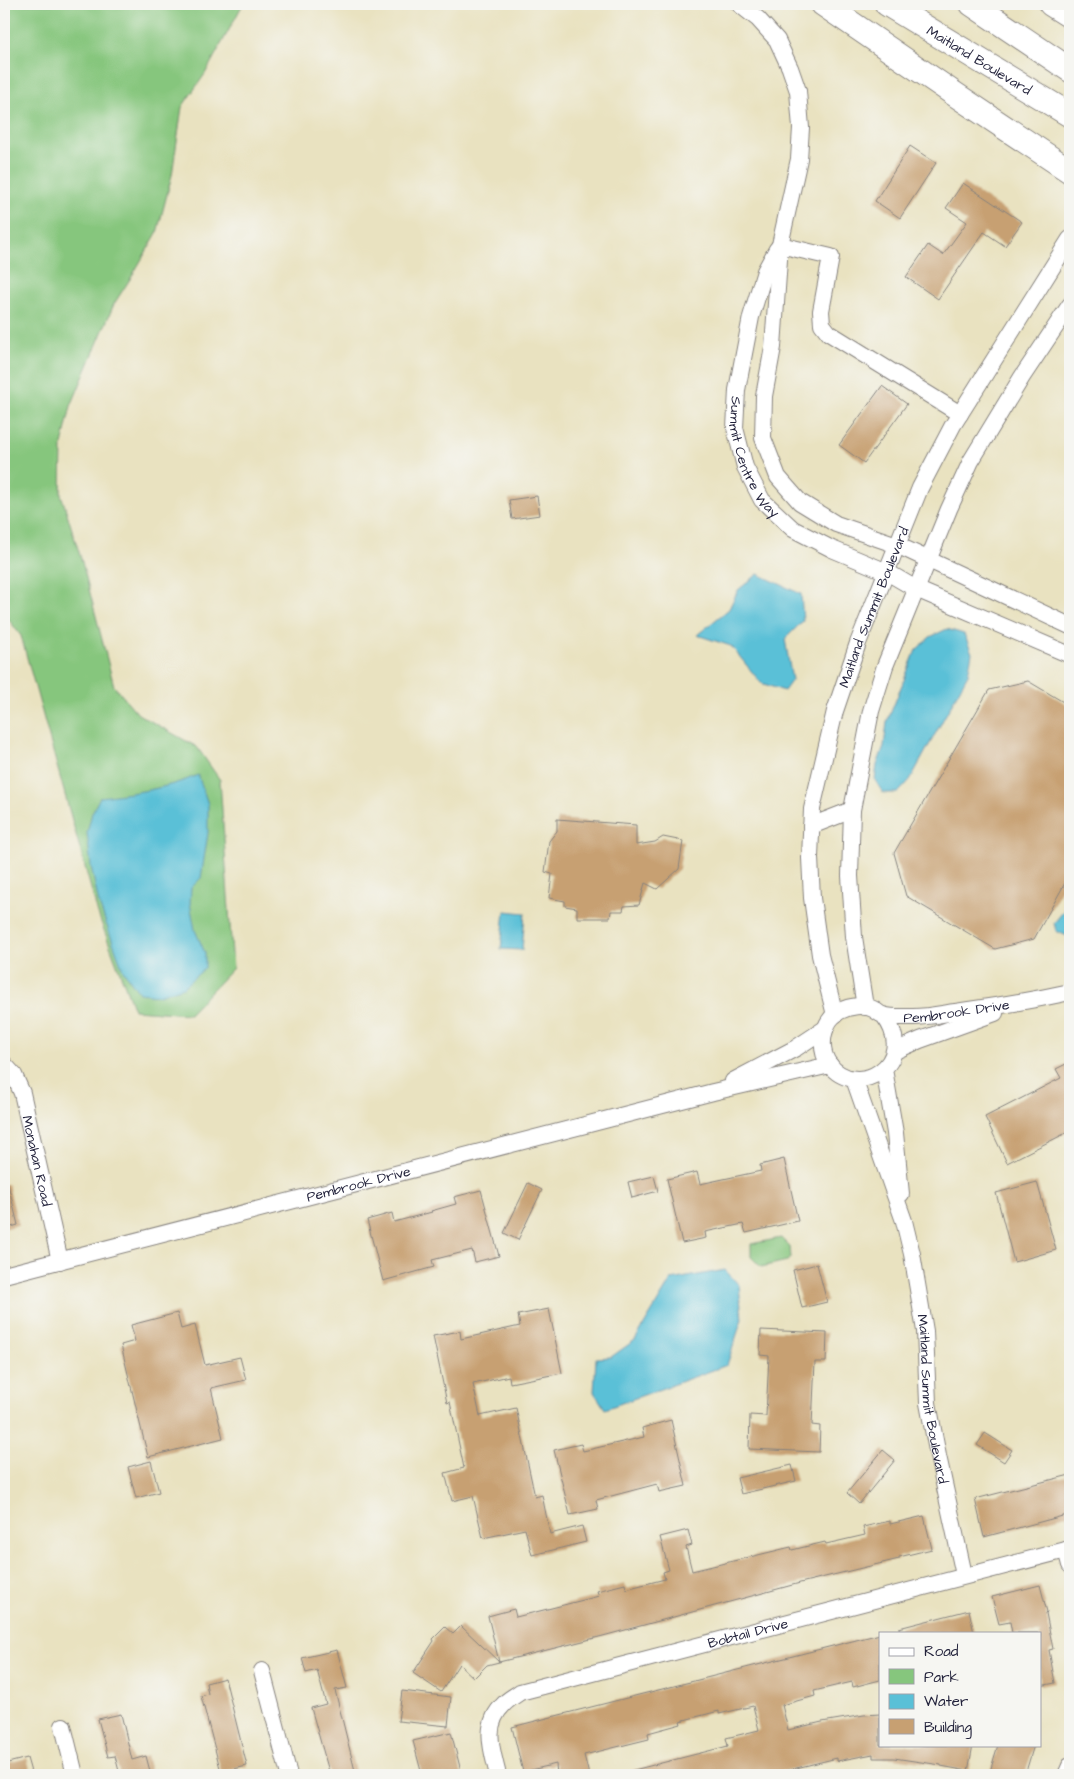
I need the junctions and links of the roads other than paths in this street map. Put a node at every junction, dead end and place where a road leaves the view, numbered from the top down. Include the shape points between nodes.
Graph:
1 (739, 4) edge
2 (823, 4) edge
3 (888, 4) edge
4 (972, 4) edge
5 (1051, 4) edge
6 (1070, 16) edge
7 (1070, 70) edge
8 (1070, 115) edge
9 (1070, 171) edge
10 (1070, 239) edge
11 (780, 245) junction
12 (1070, 305) edge
13 (960, 414) junction
14 (898, 545) junction
15 (928, 559) junction
16 (887, 572) junction
17 (916, 589) junction
18 (1070, 626) edge
19 (1070, 655) edge
20 (812, 809) junction
21 (852, 810) junction
22 (811, 826) junction
23 (1070, 992) edge
24 (1031, 1001) junction
25 (865, 1007) junction
26 (884, 1016) junction
27 (830, 1021) junction
28 (894, 1051) junction
29 (4, 1064) edge
30 (830, 1065) junction
31 (884, 1069) junction
32 (854, 1079) junction
33 (713, 1092) junction
34 (904, 1221) junction
35 (60, 1261) junction
36 (4, 1275) edge
37 (1069, 1555) edge
38 (964, 1575) junction
39 (262, 1671) dead end
40 (62, 1726) dead end
41 (1070, 1766) edge
42 (75, 1775) edge
43 (289, 1775) edge
44 (498, 1775) edge
45 (1066, 1775) edge

1 - 11 street, Summit Centre Way via 758,18 777,40 798,91 802,128 799,159
2 - 9 highway
3 - 8 highway, Maitland Boulevard
4 - 7 highway
5 - 6 highway
10 - 13 street, Maitland Summit Boulevard
11 - 13 street via 831,257 821,311 822,324 829,333
11 - 14 street, Summit Centre Way via 773,347 764,396 763,438 778,477 800,502 836,524
11 - 16 street, Summit Centre Way via 765,270 751,316 737,390 735,428 746,467 762,500 793,529
12 - 15 street via 972,461
13 - 14 street, Maitland Summit Boulevard via 920,488
14 - 15 street, Summit Centre Way
14 - 16 street, Maitland Summit Boulevard
15 - 17 street
15 - 18 street, Summit Centre Way
16 - 17 street, Summit Centre Way
16 - 20 street, Maitland Summit Boulevard via 834,711
17 - 19 street, Summit Centre Way
17 - 21 street via 885,666 871,712
20 - 21 street
20 - 22 street, Maitland Summit Boulevard
21 - 22 street
21 - 25 street via 850,876 854,937
22 - 27 street, Maitland Summit Boulevard via 812,898
23 - 24 street, Pembrook Drive
24 - 26 street, Pembrook Drive via 916,1017
24 - 28 street, Pembrook Drive
25 - 26 street
25 - 27 street via 852,1007
26 - 28 street via 892,1026
27 - 30 street via 822,1041
27 - 33 street, Pembrook Drive via 796,1048
28 - 31 street
29 - 35 street, Monahan Road via 14,1075 22,1093
30 - 32 street via 839,1074
30 - 33 street, Pembrook Drive
31 - 32 street via 866,1078
31 - 34 street, Maitland Summit Boulevard via 895,1133
32 - 34 street, Maitland Summit Boulevard
33 - 35 street, Pembrook Drive
34 - 38 street, Maitland Summit Boulevard via 925,1331 928,1403
35 - 36 street, Pembrook Drive
37 - 38 street, Bobtail Drive
38 - 44 street, Bobtail Drive via 520,1692 503,1704 492,1720 489,1740
39 - 43 street
40 - 42 street
41 - 45 street

